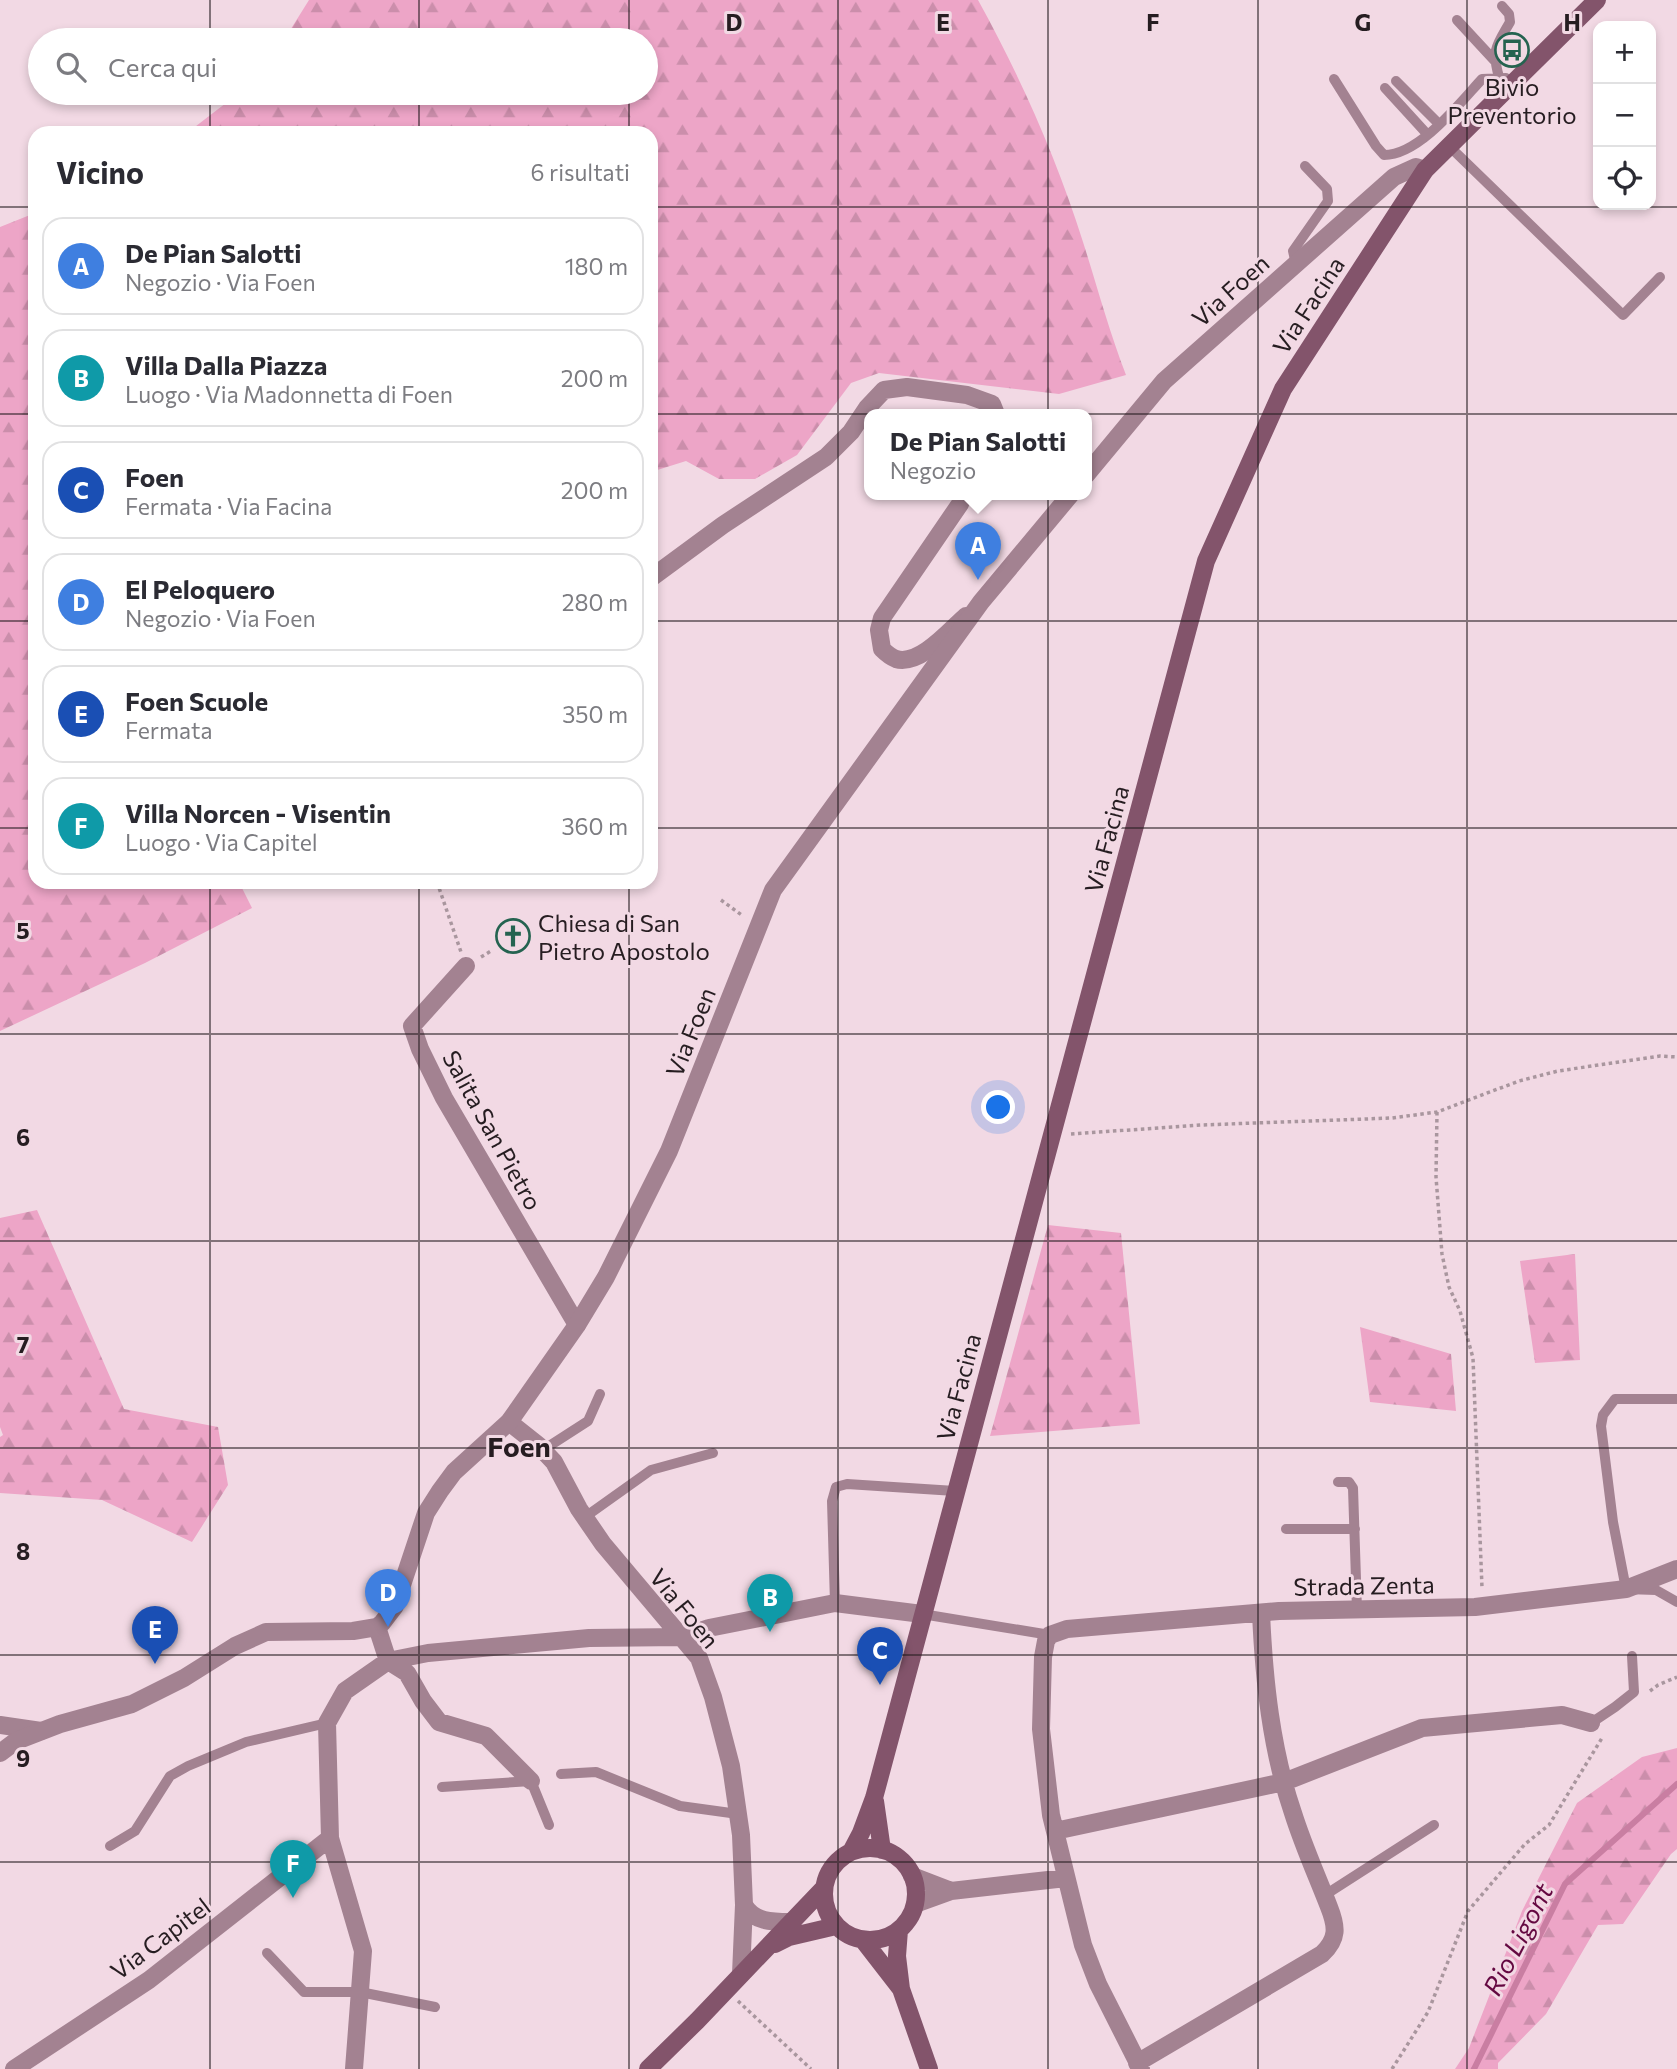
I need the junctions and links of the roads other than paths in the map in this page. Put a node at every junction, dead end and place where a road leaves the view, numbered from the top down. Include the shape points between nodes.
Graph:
1 (1597, 0) edge
2 (1502, 6) dead end
3 (1457, 20) dead end
4 (1494, 60) junction
5 (1334, 79) dead end
6 (1506, 80) junction
7 (1396, 81) dead end
8 (1385, 88) dead end
9 (1439, 124) junction
10 (1427, 134) junction
11 (1450, 146) junction
12 (1305, 166) dead end
13 (1425, 170) junction
14 (1296, 264) junction
15 (1660, 277) dead end
16 (866, 409) edge
17 (994, 409) edge
18 (864, 412) edge
19 (1092, 469) edge
20 (962, 500) edge
21 (1065, 500) edge
22 (658, 573) edge
23 (981, 602) junction
24 (466, 966) road end
25 (577, 1325) junction
26 (600, 1394) dead end
27 (1677, 1399) edge
28 (509, 1422) junction
29 (543, 1450) junction
30 (713, 1453) dead end
31 (1338, 1482) dead end
32 (956, 1491) junction
33 (585, 1517) junction
34 (1286, 1529) dead end
35 (1355, 1529) junction
36 (1677, 1569) edge
37 (1626, 1588) junction
38 (1677, 1602) edge
39 (835, 1603) junction
40 (1357, 1610) junction
41 (1261, 1613) junction
42 (922, 1614) junction
43 (377, 1627) junction
44 (1050, 1635) junction
45 (682, 1637) junction
46 (1632, 1656) dead end
47 (388, 1661) junction
48 (327, 1723) junction
49 (0, 1725) edge
50 (1598, 1729) joint
51 (41, 1731) junction
52 (8, 1743) edge
53 (0, 1753) edge
54 (561, 1774) dead end
55 (531, 1781) junction
56 (1284, 1782) junction
57 (442, 1787) dead end
58 (874, 1798) junction
59 (738, 1814) junction
60 (548, 1825) dead end
61 (1434, 1825) dead end
62 (1055, 1831) junction
63 (330, 1838) junction
64 (110, 1846) dead end
65 (882, 1850) junction
66 (851, 1852) junction
67 (912, 1876) junction
68 (1066, 1878) junction
69 (823, 1889) junction
70 (951, 1891) junction
71 (1325, 1895) junction
72 (915, 1903) junction
73 (744, 1905) junction
74 (790, 1922) junction
75 (836, 1926) junction
76 (899, 1930) junction
77 (863, 1940) junction
78 (267, 1953) dead end
79 (757, 1956) junction
80 (741, 1974) junction
81 (901, 1989) junction
82 (360, 1992) junction
83 (435, 2007) dead end
84 (1139, 2066) edge
85 (14, 2069) edge
86 (354, 2069) edge
87 (648, 2069) edge
88 (929, 2069) edge

1 - 6 main road, Via Facina
2 - 4 lane via 1510,22
3 - 4 lane
4 - 6 lane
5 - 10 lane via 1384,155 1394,155
6 - 9 lane via 1482,79
6 - 11 main road, Via Facina
7 - 9 lane
8 - 10 lane
9 - 10 lane
11 - 13 main road, Via Facina
11 - 15 lane via 1623,315
12 - 14 lane via 1327,189 1328,201 1293,251
13 - 14 street, Via Foen via 1416,167 1394,177
13 - 32 main road, Via Facina via 1283,389 1206,561
14 - 19 street, Via Foen via 1164,381
16 - 17 street via 884,390 907,387 967,395 992,404
18 - 22 street via 826,457
20 - 23 street, Via Foen via 882,618 882,649 904,660 925,653
21 - 23 street, Via Foen
23 - 25 street, Via Foen via 773,890 669,1151
24 - 25 street, Salita San Pietro via 412,1026 444,1098
25 - 28 street, Via Foen
26 - 29 lane via 588,1421
27 - 37 lane via 1615,1399 1603,1415 1603,1456
28 - 29 street, Via Foen
28 - 43 street, Via Foen via 454,1472 440,1491 426,1513 395,1606
29 - 33 street, Via Foen
30 - 33 lane via 651,1470
31 - 35 lane via 1349,1482 1353,1488
32 - 39 lane via 836,1487 832,1501
32 - 42 main road, Via Facina
33 - 45 street, Via Foen
34 - 35 lane
35 - 40 lane
36 - 37 street, Strada Zenta
37 - 38 lane via 1656,1590
37 - 40 street, Strada Zenta via 1483,1606
39 - 42 street
39 - 45 street
40 - 41 street, Strada Zenta
41 - 44 street, Strada Zenta via 1067,1629
41 - 56 street via 1267,1693
42 - 44 lane
42 - 58 main road, Via Facina
43 - 47 street
43 - 51 street via 266,1632 132,1704
44 - 62 street via 1043,1657 1041,1729
45 - 47 street via 589,1638
45 - 59 street, Via Foen via 699,1658 713,1697
46 - 50 lane via 1634,1692
47 - 48 street via 345,1691
47 - 55 street via 407,1673 439,1722 486,1736
48 - 63 street
48 - 64 lane via 246,1742 170,1776 135,1831
49 - 51 street
50 - 56 street via 1562,1715 1422,1728
51 - 52 street
52 - 53 street
54 - 59 lane via 596,1772 680,1806
55 - 57 lane
55 - 60 lane
56 - 62 street
56 - 71 street
58 - 65 main road, Via Facina
58 - 66 main road, Via Facina
59 - 73 street, Via Foen
61 - 71 lane
62 - 68 street
63 - 82 street via 363,1951
63 - 85 street, Via Capitel via 149,1980
65 - 66 main road
65 - 67 main road via 900,1859
66 - 69 main road via 828,1873
67 - 70 street
67 - 72 main road
68 - 70 street
68 - 84 street via 1086,1955
69 - 74 main road
69 - 75 main road
70 - 72 street
71 - 84 street via 1336,1932 1330,1947
72 - 76 main road
73 - 74 street via 749,1913 766,1921
73 - 80 street, Via Foen
74 - 79 main road
75 - 77 main road
75 - 79 main road via 789,1937
76 - 77 main road via 877,1940
76 - 81 main road
77 - 81 main road
78 - 82 lane via 304,1992
79 - 80 main road
80 - 87 main road
81 - 88 main road
82 - 83 lane
82 - 86 street

